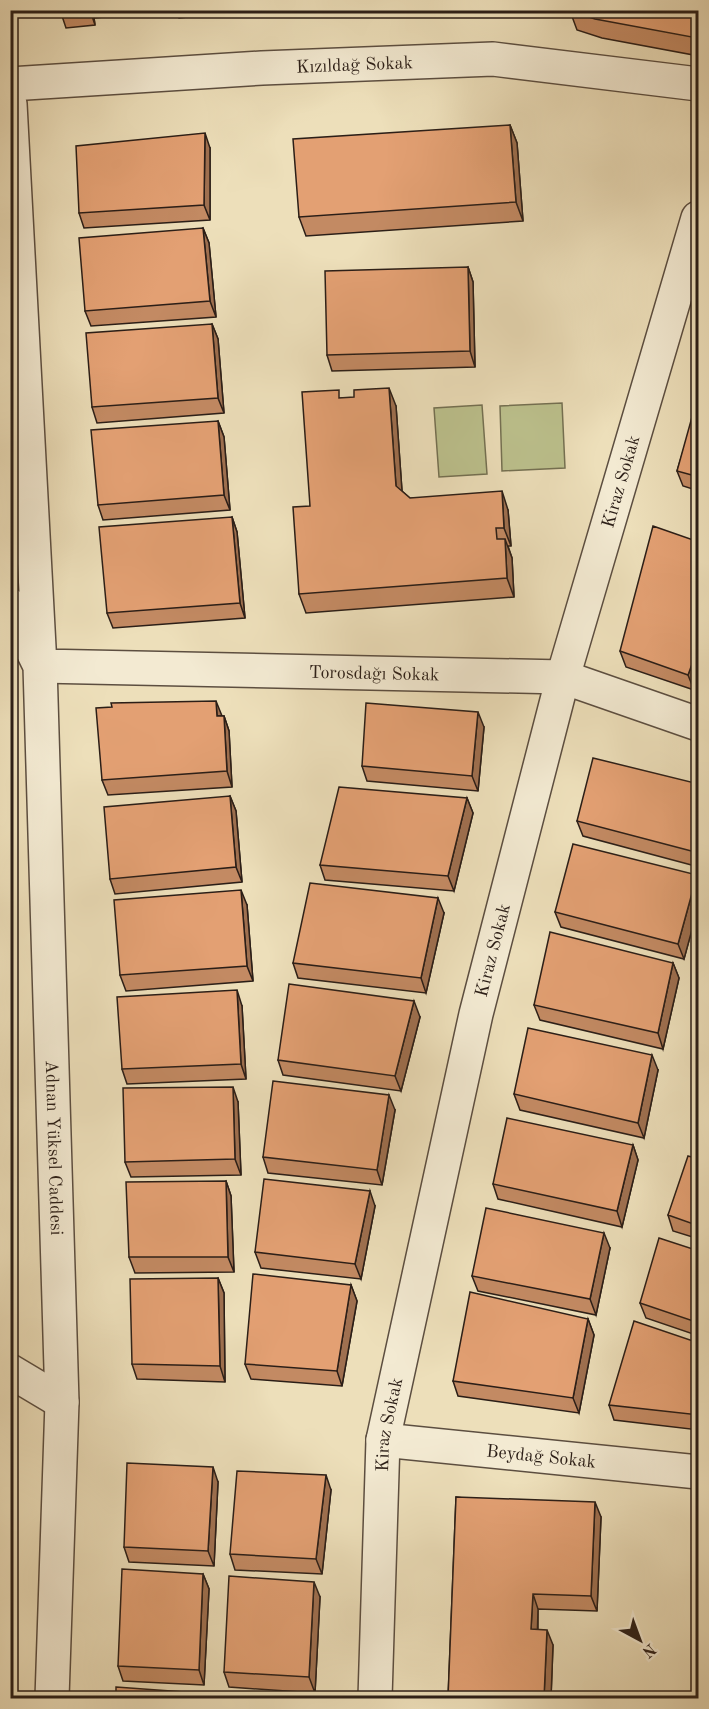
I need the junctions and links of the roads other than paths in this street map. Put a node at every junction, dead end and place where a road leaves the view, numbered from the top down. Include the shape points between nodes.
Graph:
1 (10, 84) edge
2 (699, 84) edge
3 (10, 104) edge
4 (699, 218) edge
5 (10, 605) edge
6 (40, 666) junction
7 (563, 677) junction
8 (699, 724) edge
9 (10, 1371) edge
10 (62, 1402) junction
11 (382, 1440) junction
12 (699, 1472) edge
13 (52, 1698) edge
14 (375, 1698) edge

1 - 2 street, Kızıldağ Sokak via 492,59
3 - 6 street
4 - 7 street, Kiraz Sokak
5 - 6 street, Adnan Yüksel Caddesi
6 - 7 street, Torosdağı Sokak
6 - 10 street, Adnan Yüksel Caddesi
7 - 8 street, Torosdağı Sokak
7 - 11 street, Kiraz Sokak via 476,1014
9 - 10 street
10 - 13 street, Adnan Yüksel Caddesi
11 - 12 street, Beydağ Sokak
11 - 14 street, Kiraz Sokak

